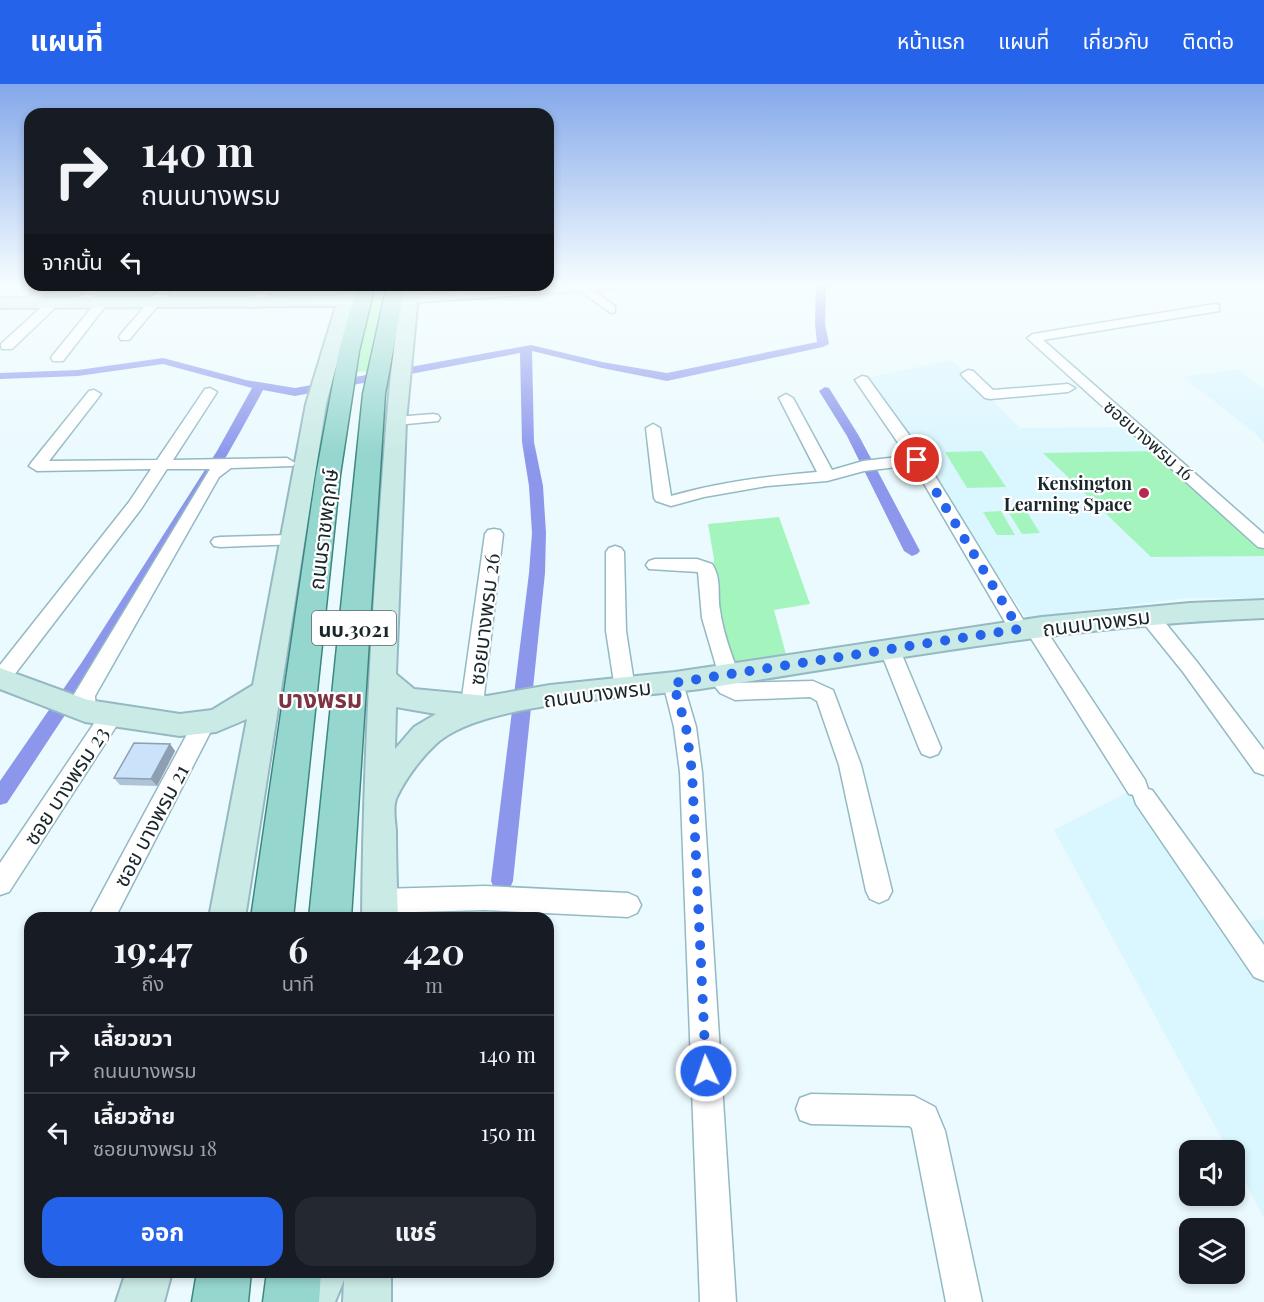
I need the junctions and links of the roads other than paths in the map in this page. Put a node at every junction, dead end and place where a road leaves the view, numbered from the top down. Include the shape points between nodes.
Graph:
1 (11, 342) edge
2 (71, 342) edge
3 (332, 342) edge
4 (351, 342) edge
5 (389, 342) edge
6 (404, 342) edge
7 (1036, 342) edge
8 (7, 346) dead end
9 (58, 358) dead end
10 (968, 374) dead end
11 (861, 380) dead end
12 (1077, 387) junction
13 (210, 392) dead end
14 (386, 392) junction
15 (94, 394) dead end
16 (786, 398) dead end
17 (328, 402) junction
18 (434, 418) dead end
19 (396, 421) junction
20 (653, 428) dead end
21 (256, 451) dead end
22 (917, 460) junction
23 (162, 465) junction
24 (220, 465) junction
25 (302, 465) junction
26 (243, 473) dead end
27 (827, 476) junction
28 (494, 534) dead end
29 (220, 542) dead end
30 (1264, 543) edge
31 (306, 547) junction
32 (615, 552) dead end
33 (655, 565) dead end
34 (1264, 609) edge
35 (1148, 615) junction
36 (1027, 629) junction
37 (890, 650) junction
38 (723, 675) junction
39 (1, 678) edge
40 (382, 678) junction
41 (673, 683) junction
42 (625, 689) junction
43 (266, 691) junction
44 (504, 703) junction
45 (92, 712) junction
46 (190, 728) junction
47 (258, 735) junction
48 (930, 748) dead end
49 (1263, 766) edge
50 (379, 799) junction
51 (0, 884) edge
52 (879, 891) dead end
53 (628, 905) dead end
54 (380, 910) edge
55 (104, 912) edge
56 (229, 912) edge
57 (273, 912) edge
58 (331, 912) edge
59 (1264, 968) edge
60 (811, 1109) dead end
61 (147, 1278) edge
62 (198, 1278) edge
63 (223, 1278) edge
64 (293, 1278) edge
65 (321, 1278) edge
66 (368, 1278) edge
67 (140, 1302) edge
68 (194, 1302) edge
69 (220, 1302) edge
70 (291, 1302) edge
71 (311, 1302) edge
72 (367, 1302) edge
73 (718, 1302) edge
74 (964, 1302) edge

1 - 8 street
2 - 9 street
3 - 17 main road, นบ.3021 via 321,380
4 - 17 main road, ถนนราชพฤกษ์ / นบ.3021
5 - 14 main road, ถนนราชพฤกษ์ / นบ.3021 via 379,365
6 - 14 main road, นบ.3021 via 401,360
7 - 12 street, ซอยบางพรม 16
10 - 12 street via 990,395
11 - 22 street
12 - 30 street, ซอยบางพรม 16
13 - 23 street
14 - 19 main road, นบ.3021
14 - 58 main road, ถนนราชพฤกษ์ / นบ.3021
15 - 23 street via 37,466
16 - 27 street
17 - 25 main road, นบ.3021
17 - 31 main road, ถนนราชพฤกษ์ / นบ.3021 via 328,475
18 - 19 street
19 - 40 main road, นบ.3021
20 - 27 street via 662,498 666,501 767,481
21 - 25 street
22 - 27 street via 867,465
22 - 36 street
23 - 24 street
23 - 39 street
24 - 25 street
24 - 45 street via 84,696
25 - 26 street
25 - 31 main road via 314,464
28 - 44 street, ซอยบางพรม 26
29 - 31 street
31 - 43 main road, ถนนราชพฤกษ์ / นบ.3021
31 - 57 main road, ถนนราชพฤกษ์ / นบ.3021
32 - 42 street via 616,631
33 - 38 street via 705,568
34 - 35 main road, ถนนบางพรม
35 - 36 main road, ถนนบางพรม
35 - 49 street
36 - 37 main road, ถนนบางพรม
36 - 59 street
37 - 38 main road, ถนนบางพรม
37 - 48 street
38 - 41 main road, ถนนบางพรม
38 - 52 street via 727,688 735,692 813,689 826,696 850,765
39 - 45 main road
40 - 44 main road, ถนนบางพรม via 406,699
40 - 50 main road, นบ.3021
41 - 42 main road, ถนนบางพรม
41 - 73 street via 686,727 692,772
42 - 44 main road, ถนนบางพรม
43 - 46 main road via 235,712
43 - 47 main road, ถนนราชพฤกษ์ / นบ.3021
44 - 50 main road, ถนนบางพรม via 433,729 413,750
45 - 46 main road
45 - 51 street, ซอย บางพรม 23
46 - 47 main road
46 - 55 street, ซอย บางพรม 21
47 - 56 main road, ถนนราชพฤกษ์ / นบ.3021
50 - 54 main road, นบ.3021
53 - 54 street via 485,898
60 - 74 street via 914,1111 924,1118
61 - 67 main road
62 - 68 main road
63 - 69 main road
64 - 70 main road
65 - 71 main road
66 - 72 main road

